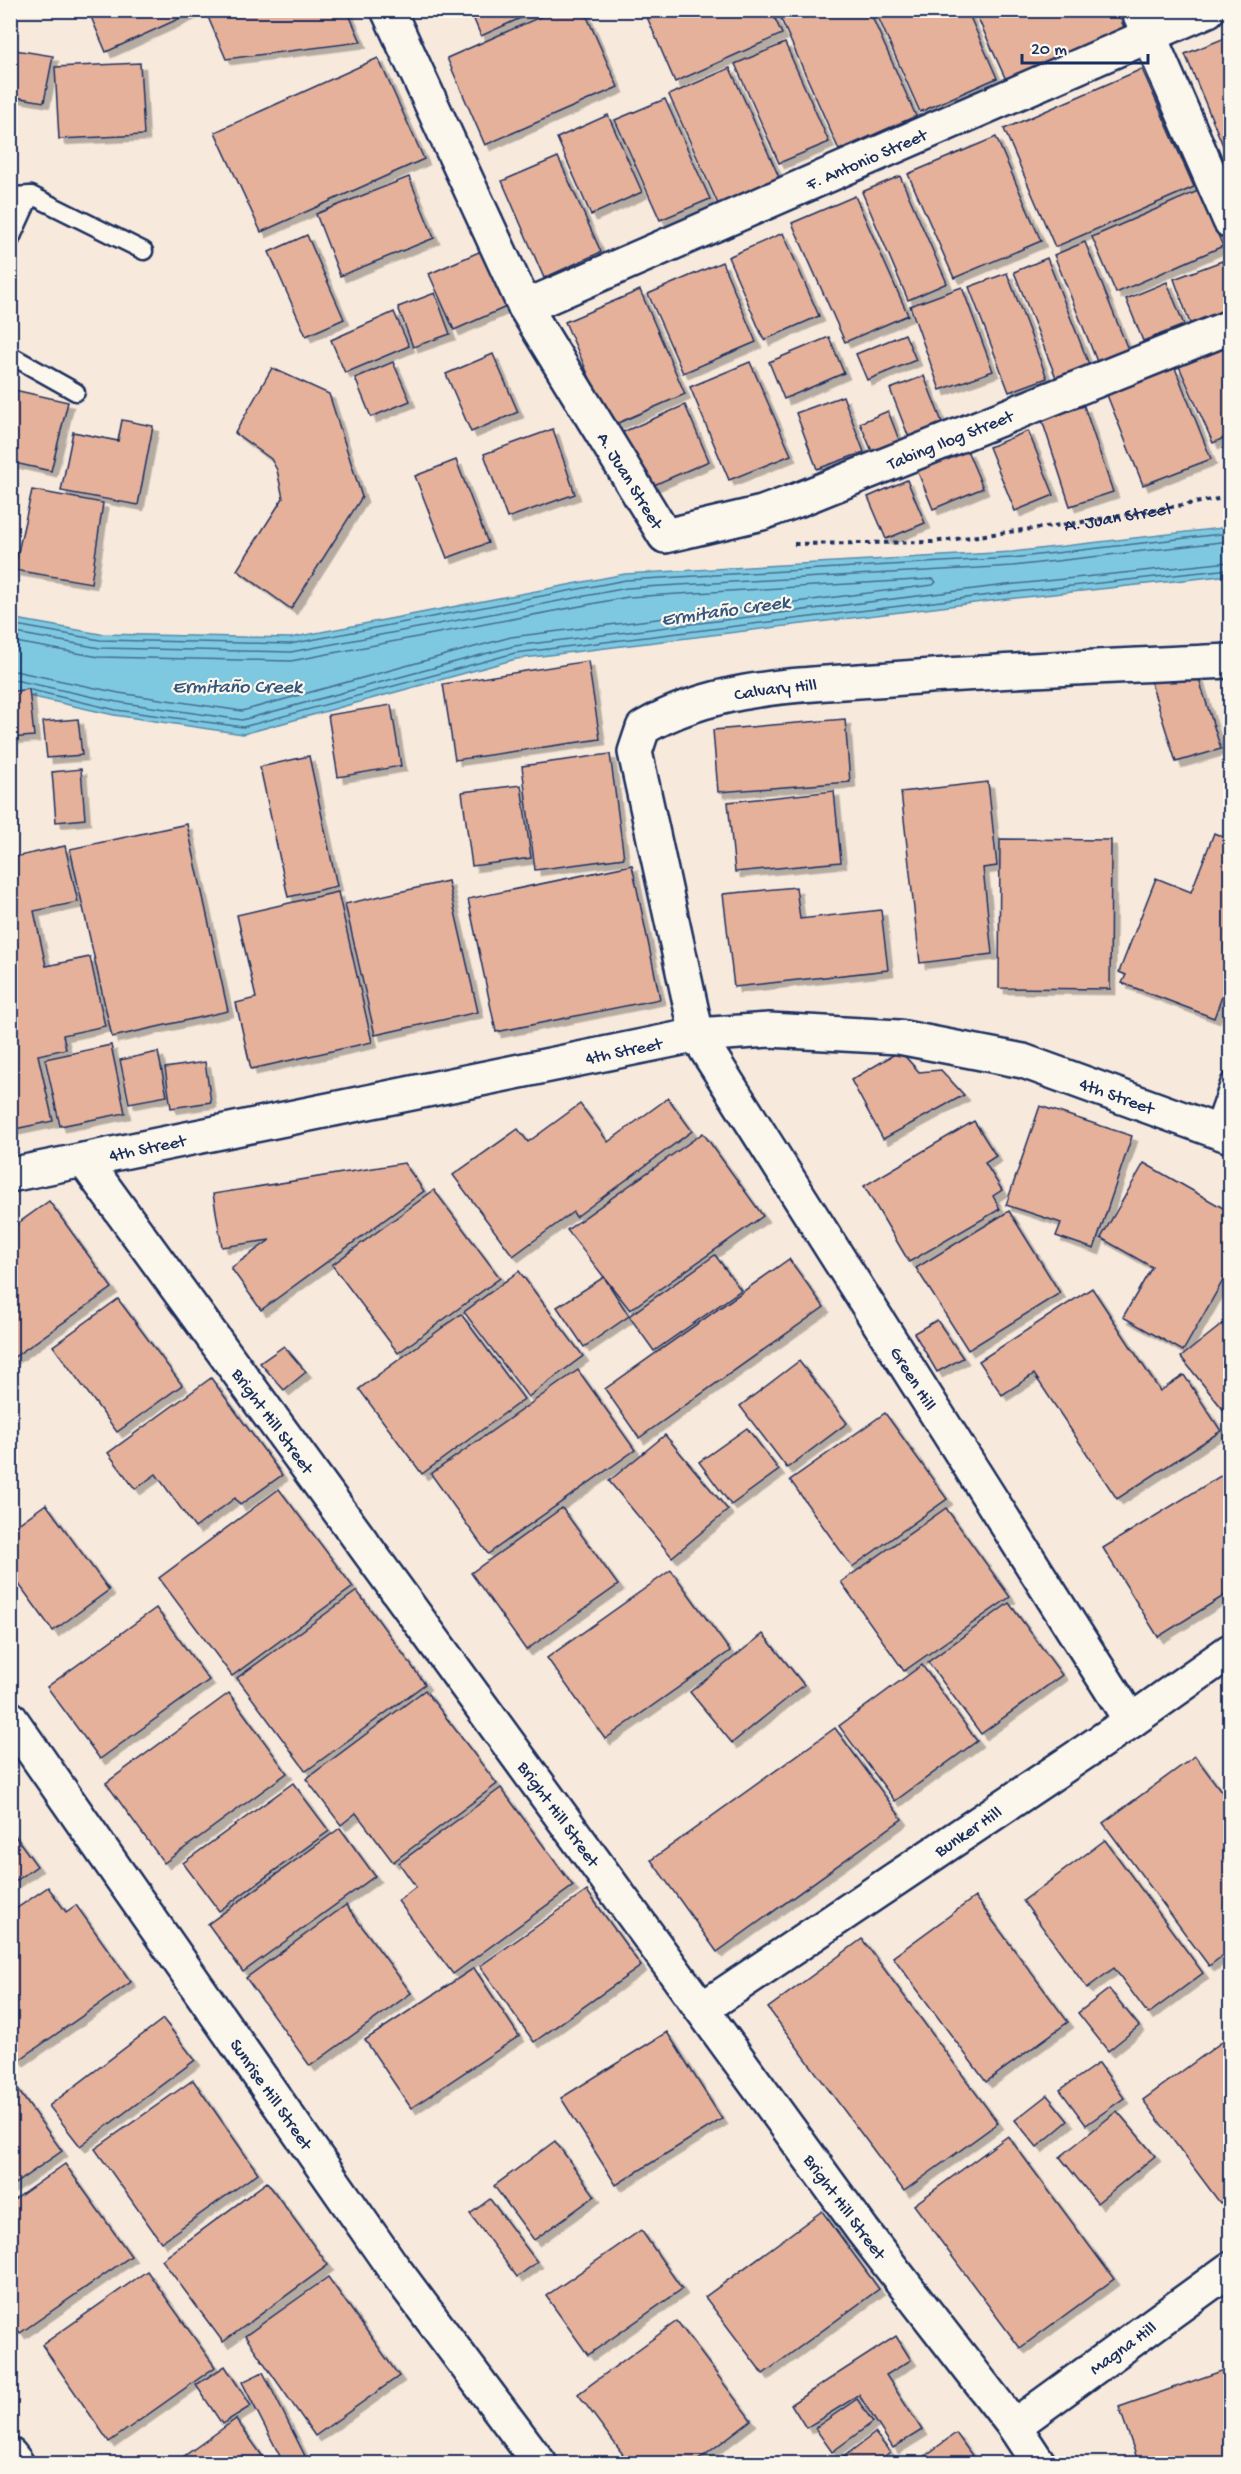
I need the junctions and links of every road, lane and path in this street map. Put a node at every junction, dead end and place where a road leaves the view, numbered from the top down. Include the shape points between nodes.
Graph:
1 (388, 10) edge
2 (1208, 10) edge
3 (1144, 23) edge
4 (32, 195) junction
5 (10, 196) edge
6 (1230, 221) edge
7 (10, 240) edge
8 (144, 251) dead end
9 (525, 307) junction
10 (1230, 327) edge
11 (10, 355) edge
12 (76, 392) dead end
13 (1230, 497) edge
14 (665, 536) joint
15 (783, 544) dead end
16 (1230, 661) edge
17 (697, 1035) junction
18 (1230, 1081) edge
19 (1222, 1132) edge
20 (84, 1160) junction
21 (10, 1175) edge
22 (1230, 1651) edge
23 (10, 1718) edge
24 (1131, 1721) junction
25 (702, 2008) junction
26 (1230, 2269) edge
27 (1014, 2426) junction
28 (10, 2455) edge
29 (17, 2463) edge
30 (540, 2463) edge
31 (1039, 2463) edge

1 - 9 street, A. Juan Street
2 - 3 street, F. Antonio Street
3 - 6 street
3 - 9 street, F. Antonio Street
4 - 5 lane
4 - 7 lane
4 - 8 lane
9 - 14 street, A. Juan Street
10 - 14 street, Tabing Ilog Street via 795,501 762,513
11 - 12 lane
13 - 15 path, A. Juan Street via 933,542
16 - 17 street, Calvary Hill via 752,689 666,714 643,728 635,752
17 - 19 street, 4th Street via 769,1030 899,1037 1023,1061
17 - 20 street, 4th Street
17 - 24 street, Green Hill
18 - 19 lane
20 - 21 street, 4th Street
20 - 25 street, Bright Hill Street
22 - 24 street, Bunker Hill
23 - 30 street, Sunrise Hill Street via 392,2266
24 - 25 street, Bunker Hill
25 - 27 street, Bright Hill Street via 864,2231
26 - 27 street, Magna Hill
27 - 31 street, Bright Hill Street
28 - 29 street

